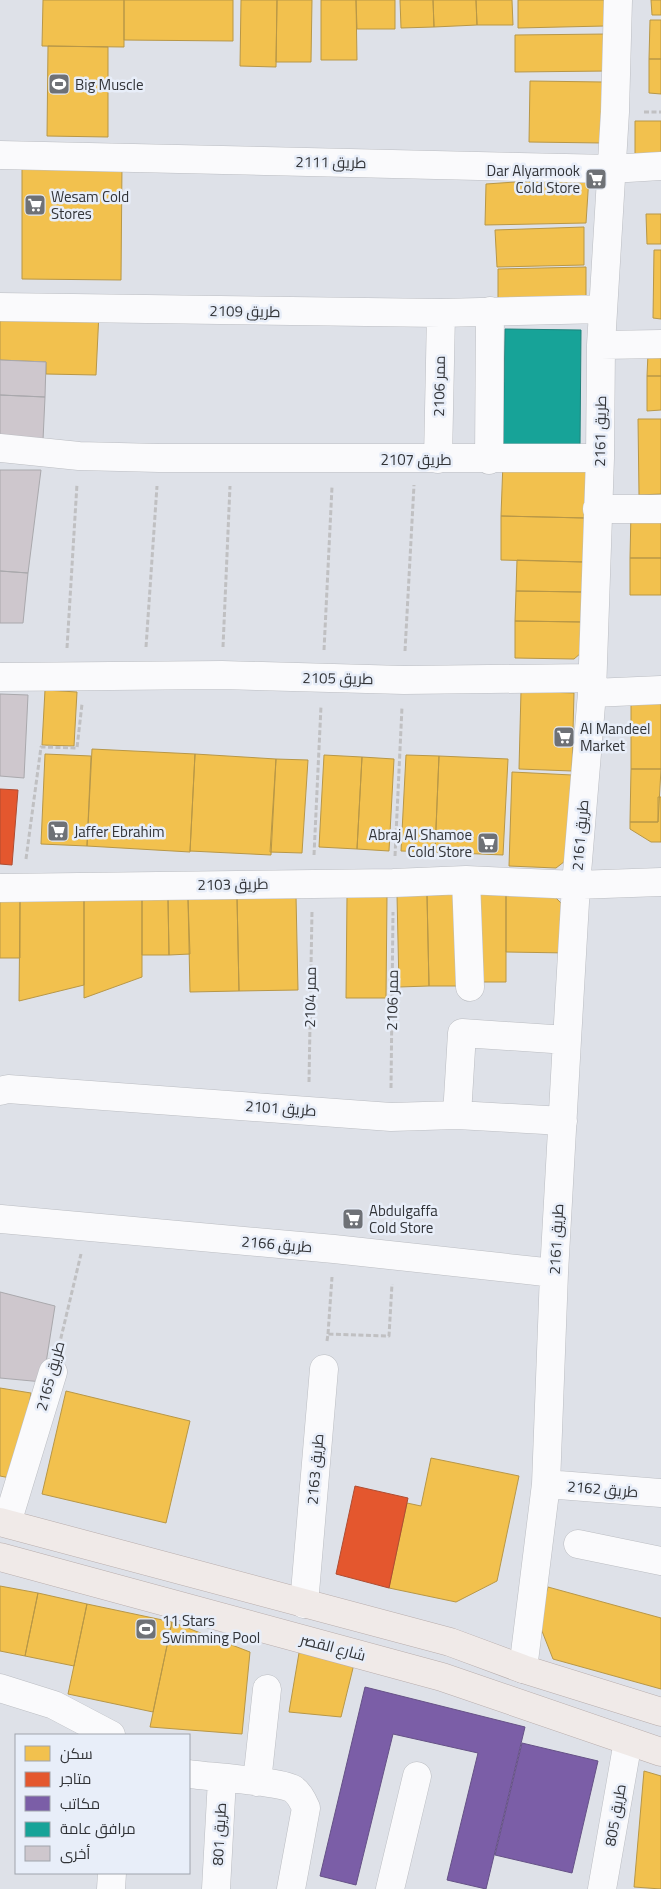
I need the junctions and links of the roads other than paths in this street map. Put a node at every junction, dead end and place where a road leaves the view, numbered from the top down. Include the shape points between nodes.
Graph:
1 (618, 0) edge
2 (0, 155) edge
3 (661, 166) edge
4 (611, 169) junction
5 (0, 307) edge
6 (603, 309) junction
7 (490, 312) junction
8 (441, 314) junction
9 (661, 344) edge
10 (601, 345) junction
11 (0, 448) edge
12 (600, 458) junction
13 (438, 459) junction
14 (489, 460) junction
15 (597, 509) junction
16 (661, 509) edge
17 (0, 677) edge
18 (592, 685) junction
19 (661, 690) edge
20 (466, 880) junction
21 (661, 882) edge
22 (576, 885) junction
23 (11, 888) edge
24 (470, 987) dead end
25 (567, 1040) junction
26 (0, 1091) edge
27 (458, 1115) junction
28 (563, 1120) junction
29 (0, 1208) edge
30 (0, 1220) edge
31 (554, 1273) junction
32 (324, 1369) road end
33 (53, 1372) road end
34 (546, 1484) junction
35 (661, 1493) edge
36 (4, 1522) edge
37 (578, 1544) dead end
38 (0, 1556) edge
39 (661, 1561) edge
40 (304, 1604) junction
41 (523, 1669) junction
42 (0, 1688) edge
43 (267, 1689) dead end
44 (661, 1712) edge
45 (109, 1734) edge
46 (628, 1741) junction
47 (661, 1752) edge
48 (190, 1774) edge
49 (417, 1776) dead end
50 (222, 1779) junction
51 (257, 1782) junction
52 (112, 1874) edge
53 (111, 1889) edge
54 (216, 1889) edge
55 (291, 1889) edge
56 (390, 1889) edge
57 (602, 1889) edge

1 - 4 street, طريق 2161
2 - 4 street, طريق 2111
3 - 4 street, طريق 2111
4 - 6 street, طريق 2161
5 - 8 street, طريق 2109
6 - 7 street, طريق 2109
6 - 10 street, طريق 2161
7 - 8 street, طريق 2109
7 - 14 street
8 - 13 street, ممر 2106
9 - 10 street
10 - 12 street, طريق 2161
11 - 13 street, طريق 2107 via 79,456
12 - 14 street, طريق 2107
12 - 15 street, طريق 2161
13 - 14 street, طريق 2107
15 - 16 street
15 - 18 street, طريق 2161
17 - 18 street, طريق 2105 via 222,675
18 - 19 street, طريق 2105
18 - 22 street, طريق 2161
20 - 22 street, طريق 2103
20 - 23 street, طريق 2103
20 - 24 street
21 - 22 street, طريق 2103
22 - 25 street, طريق 2161
25 - 27 street via 462,1033
25 - 28 street, طريق 2161
26 - 27 street, طريق 2101 via 8,1089 391,1117
27 - 28 street, طريق 2101
28 - 31 street, طريق 2161
29 - 30 street
30 - 31 street, طريق 2166
31 - 34 street, طريق 2161
32 - 40 street, طريق 2163
33 - 36 street, طريق 2165
34 - 35 street, طريق 2162
34 - 41 street, طريق 2161
36 - 40 main road
37 - 39 street
38 - 46 main road, شارع القصر via 442,1677
40 - 41 main road via 450,1642
41 - 44 main road
42 - 45 street via 54,1704
43 - 51 street
46 - 47 main road, شارع القصر
46 - 57 street, طريق 805
48 - 50 street
49 - 56 street
50 - 51 street
50 - 54 street, طريق 801
51 - 55 street via 292,1788 306,1808
52 - 53 street

